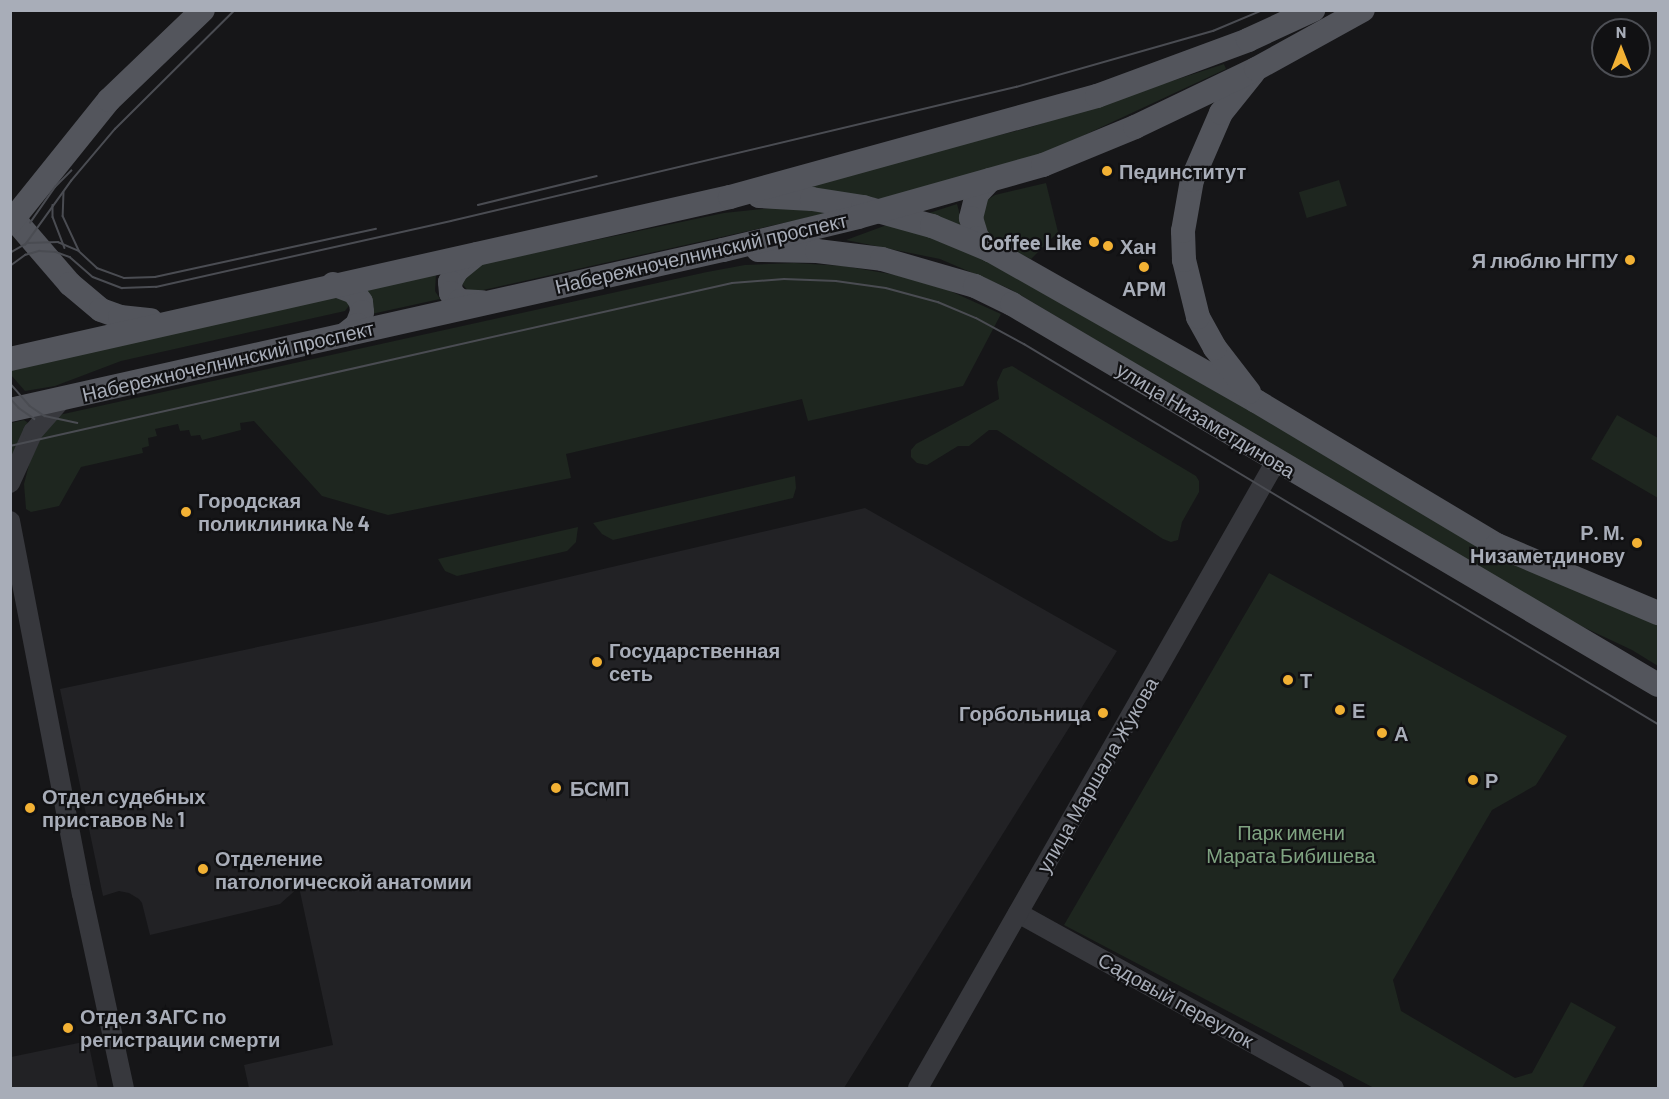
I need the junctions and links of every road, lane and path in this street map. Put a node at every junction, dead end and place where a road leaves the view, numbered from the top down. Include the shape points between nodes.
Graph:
1 (203, 10) edge
2 (1312, 10) edge
3 (1363, 10) edge
4 (1256, 69) junction
5 (990, 180) junction
6 (730, 197) junction
7 (879, 211) junction
8 (12, 221) edge
9 (723, 250) junction
10 (990, 250) junction
11 (479, 252) junction
12 (333, 284) junction
13 (487, 303) junction
14 (168, 322) junction
15 (344, 335) junction
16 (10, 359) edge
17 (63, 398) junction
18 (1256, 401) junction
19 (10, 410) edge
20 (1276, 461) junction
21 (10, 483) edge
22 (10, 521) edge
23 (1659, 612) edge
24 (1659, 685) edge
25 (1018, 913) junction
26 (124, 1089) edge
27 (918, 1089) edge
28 (1334, 1089) edge

1 - 8 main road via 108,100
2 - 6 main road via 1248,40 1098,96
3 - 4 main road, Набережночелнинский проспект
4 - 5 main road, Набережночелнинский проспект via 1076,153
4 - 18 main road via 1221,113 1192,180 1183,231 1184,260 1198,316 1215,348
5 - 7 main road, Набережночелнинский проспект
5 - 10 main road via 977,194 971,218 977,238
6 - 7 main road, улица Низаметдинова via 812,199
6 - 11 main road
7 - 9 main road, Набережночелнинский проспект
7 - 10 main road, улица Низаметдинова via 932,226
8 - 14 main road via 70,284 101,310
9 - 13 main road, Набережночелнинский проспект
9 - 20 main road, улица Низаметдинова via 817,251 882,259 975,286 1012,304
10 - 18 main road, улица Низаметдинова
11 - 12 main road
11 - 13 main road via 457,270 450,282 451,293 460,301
12 - 14 main road
12 - 15 main road via 354,292 361,302 357,325
13 - 15 main road, Набережночелнинский проспект
14 - 16 main road
15 - 17 main road, Набережночелнинский проспект
17 - 19 main road, Набережночелнинский проспект
17 - 21 street via 33,432
18 - 23 main road, улица Низаметдинова via 1497,545
20 - 24 main road, улица Низаметдинова
20 - 25 street, улица Маршала Жукова
22 - 26 street
25 - 27 street, улица Маршала Жукова
25 - 28 street, Садовый переулок

